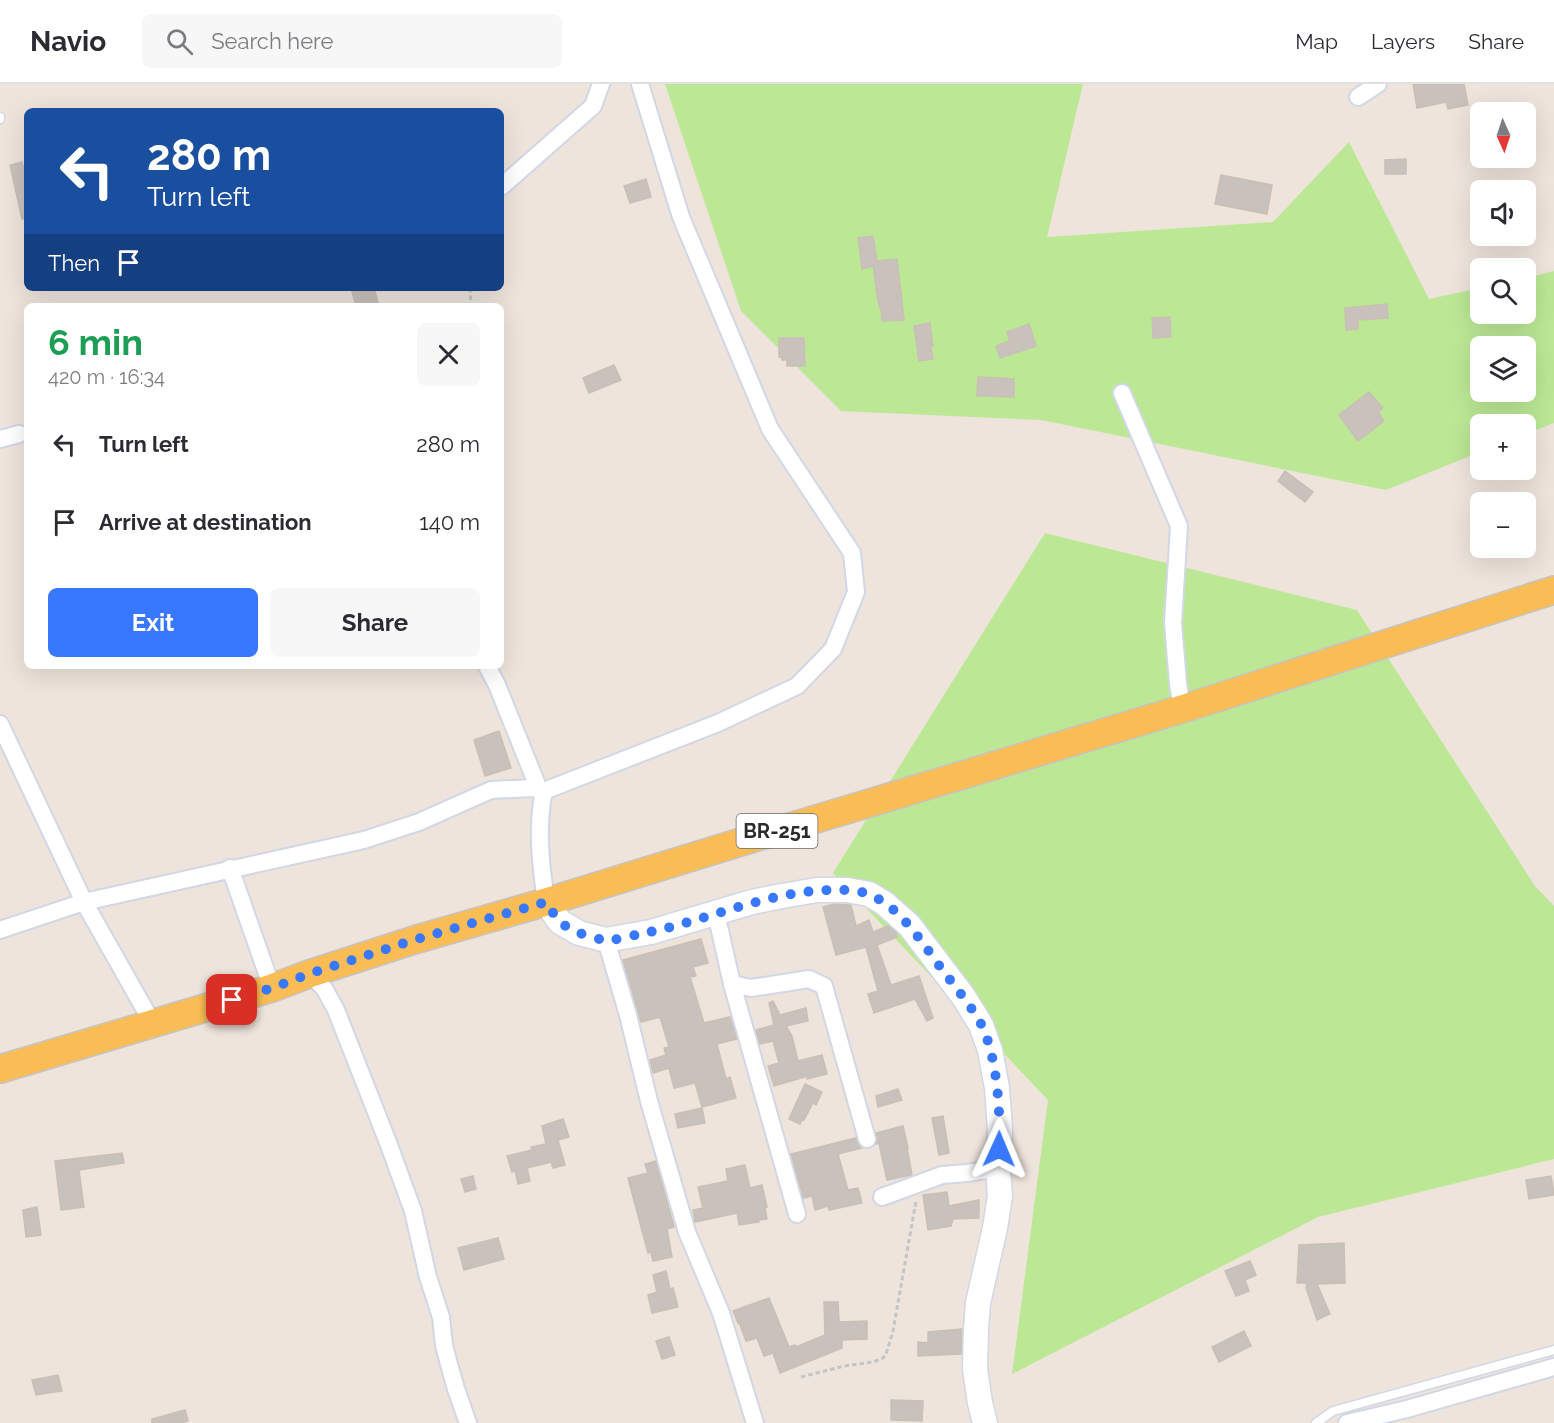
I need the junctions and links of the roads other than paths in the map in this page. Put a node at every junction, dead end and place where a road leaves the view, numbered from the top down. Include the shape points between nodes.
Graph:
1 (602, 84) edge
2 (640, 84) edge
3 (1378, 84) edge
4 (1358, 97) dead end
5 (504, 184) edge
6 (1122, 393) dead end
7 (19, 434) dead end
8 (0, 440) edge
9 (1554, 590) edge
10 (489, 669) edge
11 (1182, 709) junction
12 (0, 724) edge
13 (539, 789) junction
14 (230, 868) junction
15 (84, 902) junction
16 (546, 902) junction
17 (716, 913) junction
18 (0, 930) edge
19 (606, 940) junction
20 (309, 974) junction
21 (732, 984) junction
22 (272, 988) junction
23 (153, 1024) junction
24 (0, 1069) edge
25 (867, 1139) dead end
26 (998, 1168) junction
27 (882, 1197) dead end
28 (797, 1214) dead end
29 (1554, 1350) edge
30 (1554, 1367) edge
31 (468, 1423) edge
32 (754, 1423) edge
33 (985, 1423) edge
34 (1316, 1423) edge
35 (1347, 1423) edge

1 - 5 street via 592,106
2 - 13 street via 681,217 770,429 852,553 856,592 833,649 797,686 718,723
3 - 4 street
6 - 11 street via 1179,526 1173,623
7 - 8 street
9 - 11 main road, BR-251
10 - 13 street
11 - 16 main road, BR-251
12 - 15 street
13 - 14 street via 491,790 419,822 364,840
13 - 16 street via 540,855
14 - 15 street
14 - 22 street
15 - 18 street
15 - 23 street
16 - 19 street via 560,922 579,933
16 - 20 main road, BR-251
17 - 19 street
17 - 21 street
17 - 26 street via 817,890 868,894 885,903 909,925 981,1025 997,1088
19 - 32 street via 687,1232 721,1313
20 - 22 main road, BR-251
20 - 31 street via 324,988 336,1010 413,1212 441,1317 444,1345
21 - 25 street via 751,988 809,979 824,986
21 - 28 street
22 - 23 main road, BR-251
23 - 24 main road, BR-251
26 - 27 street via 942,1175
26 - 33 street via 1000,1196 976,1329 975,1369
29 - 34 lane via 1333,1411
30 - 35 street

